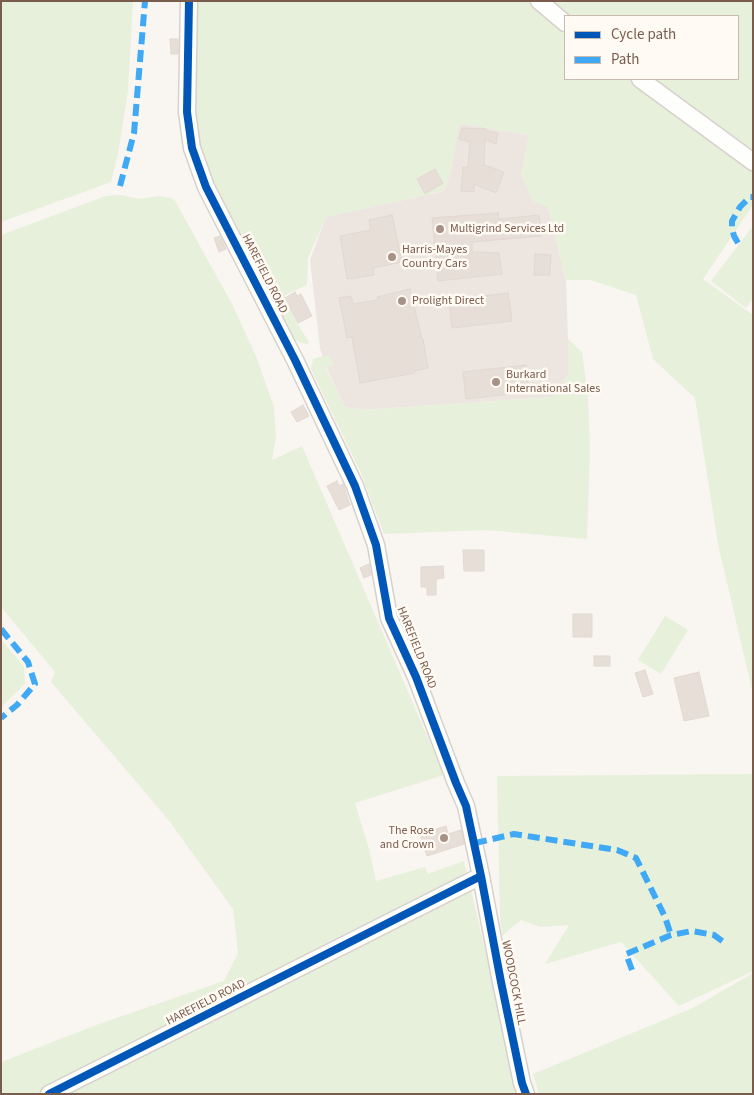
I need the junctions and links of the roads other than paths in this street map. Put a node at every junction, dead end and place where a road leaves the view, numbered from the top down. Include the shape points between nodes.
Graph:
1 (189, 1) edge
2 (539, 1) edge
3 (564, 22) edge
4 (641, 80) edge
5 (753, 162) edge
6 (482, 876) junction
7 (49, 1094) edge
8 (526, 1094) edge

1 - 6 street, HAREFIELD ROAD via 187,112 192,148 206,187 355,486 376,545 389,618 416,677 466,806
2 - 3 street
4 - 5 street
6 - 7 street, HAREFIELD ROAD
6 - 8 street, WOODCOCK HILL

